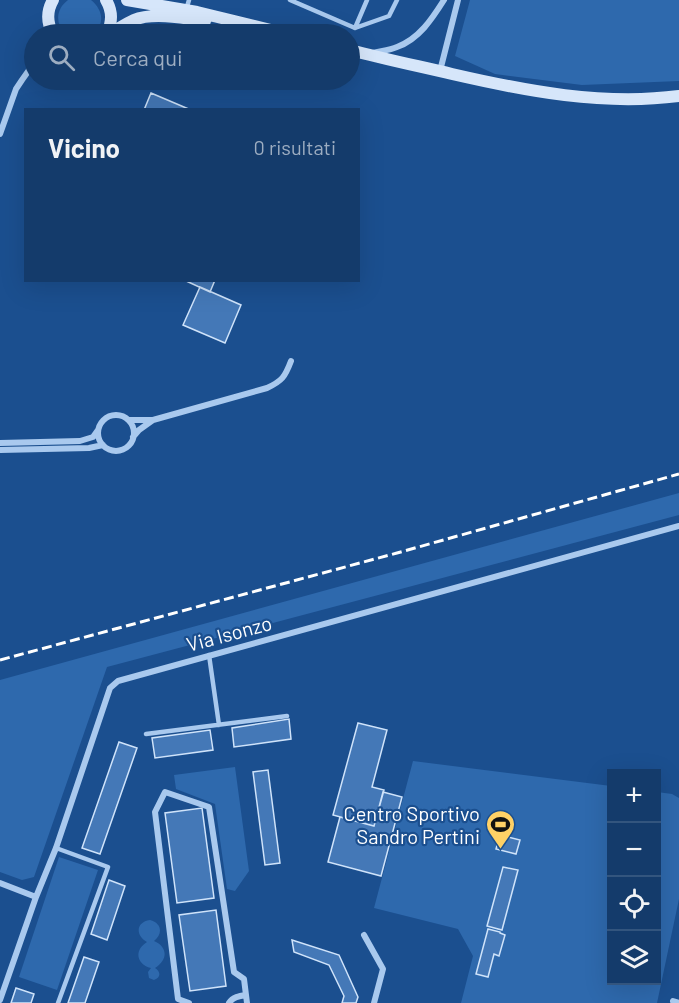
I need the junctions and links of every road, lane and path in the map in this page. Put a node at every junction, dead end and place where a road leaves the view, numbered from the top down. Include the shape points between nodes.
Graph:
1 (106, 0) edge
2 (127, 0) edge
3 (290, 0) edge
4 (367, 0) edge
5 (397, 0) edge
6 (444, 0) edge
7 (458, 0) edge
8 (48, 4) edge
9 (188, 5) edge
10 (49, 24) edge
11 (111, 24) edge
12 (127, 24) edge
13 (231, 24) edge
14 (249, 24) edge
15 (347, 24) edge
16 (358, 24) edge
17 (360, 27) edge
18 (360, 52) edge
19 (366, 54) junction
20 (440, 71) junction
21 (24, 77) edge
22 (679, 96) edge
23 (0, 134) edge
24 (291, 361) dead end
25 (129, 420) junction
26 (153, 420) junction
27 (99, 427) junction
28 (133, 437) junction
29 (0, 443) edge
30 (103, 445) junction
31 (0, 450) edge
32 (679, 526) edge
33 (209, 655) junction
34 (287, 716) dead end
35 (219, 725) junction
36 (146, 735) dead end
37 (56, 848) junction
38 (0, 883) edge
39 (36, 897) junction
40 (364, 935) dead end
41 (246, 995) junction
42 (0, 1000) edge
43 (58, 1003) edge
44 (189, 1003) edge
45 (230, 1003) edge
46 (247, 1003) edge
47 (374, 1003) edge

1 - 11 street
2 - 9 street
3 - 15 lane
4 - 16 lane
5 - 17 lane via 389,16
6 - 19 street via 427,26 415,36 398,47
7 - 20 street
8 - 10 street
9 - 14 street
12 - 13 street via 142,17
18 - 19 street
19 - 20 street
20 - 22 street via 521,89 577,96
21 - 23 street
24 - 26 street via 280,382 267,388
25 - 26 street
25 - 27 street via 112,415
25 - 28 street
26 - 28 street
27 - 29 street via 96,435 87,440
27 - 30 street
28 - 30 street via 128,446 118,450
30 - 31 street
32 - 33 street, Via Isonzo
33 - 35 lane
33 - 37 street, Via Isonzo via 118,681 110,688
34 - 35 lane
35 - 36 lane
37 - 39 street, Via Isonzo
37 - 43 lane via 108,867
38 - 39 street
39 - 42 street, Via Isonzo
40 - 47 street via 384,969
41 - 44 street via 244,979 234,972 209,807 165,792 155,812 178,999
41 - 45 street
41 - 46 street

